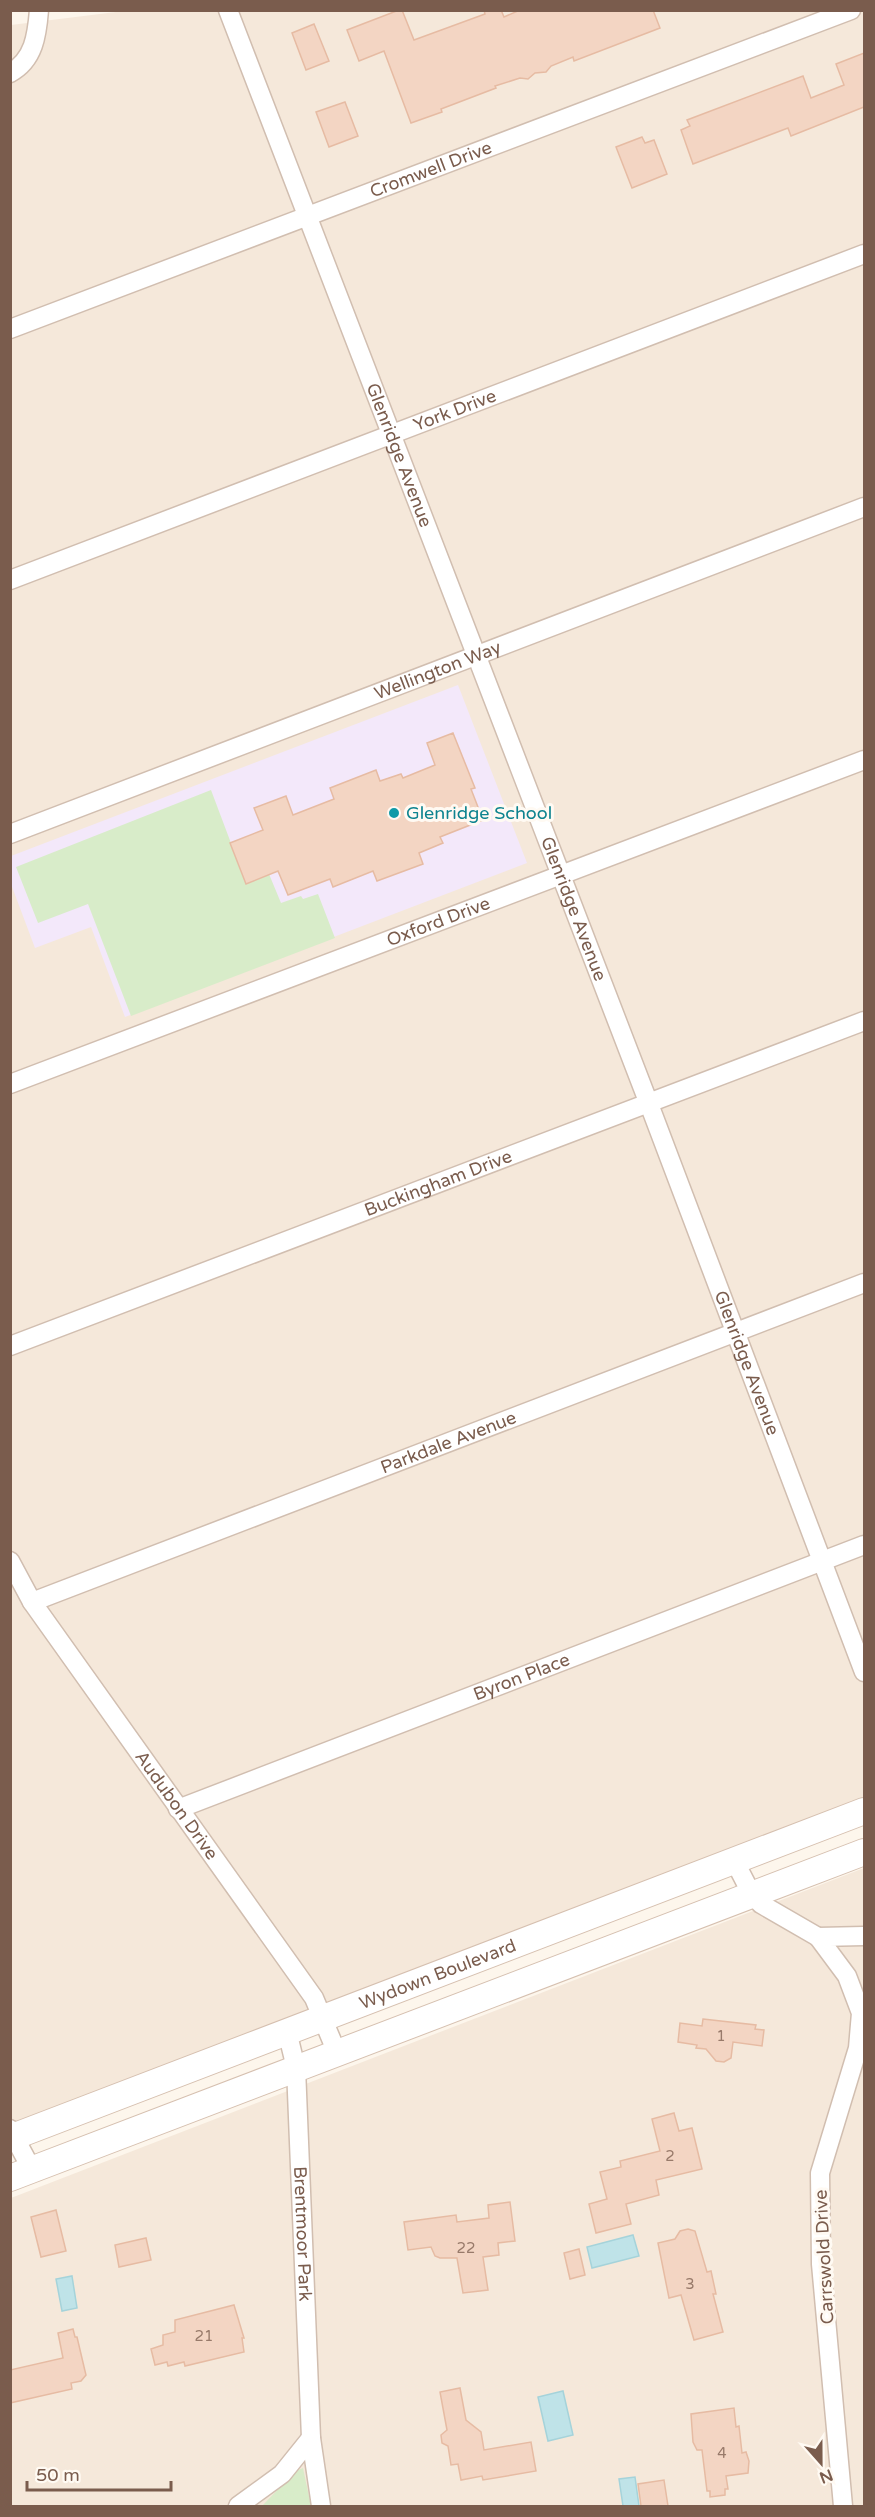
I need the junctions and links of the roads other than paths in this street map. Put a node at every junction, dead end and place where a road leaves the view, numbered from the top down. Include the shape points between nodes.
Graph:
1 (39, 10) edge
2 (228, 10) edge
3 (851, 10) edge
4 (10, 73) edge
5 (308, 216) junction
6 (864, 254) edge
7 (10, 329) edge
8 (391, 436) junction
9 (864, 507) edge
10 (10, 580) edge
11 (474, 655) junction
12 (864, 760) edge
13 (10, 834) edge
14 (560, 877) junction
15 (864, 1021) edge
16 (10, 1084) edge
17 (649, 1104) junction
18 (864, 1283) edge
19 (735, 1332) junction
20 (10, 1346) edge
21 (864, 1545) edge
22 (823, 1560) junction
23 (10, 1561) edge
24 (32, 1602) junction
25 (864, 1672) edge
26 (178, 1809) junction
27 (864, 1811) edge
28 (864, 1852) edge
29 (734, 1860) junction
30 (752, 1894) junction
31 (864, 1936) edge
32 (818, 1937) junction
33 (324, 2017) junction
34 (863, 2018) edge
35 (287, 2031) junction
36 (337, 2053) junction
37 (296, 2068) junction
38 (12, 2134) edge
39 (21, 2174) edge
40 (311, 2438) junction
41 (238, 2506) edge
42 (321, 2506) edge
43 (843, 2506) edge

1 - 4 street via 38,33 30,55
2 - 5 street, Glenridge Avenue
3 - 5 street, Cromwell Drive
5 - 7 street, Cromwell Drive
5 - 8 street, Glenridge Avenue
6 - 8 street, York Drive
8 - 10 street, York Drive
8 - 11 street, Glenridge Avenue
9 - 11 street, Wellington Way
11 - 13 street, Wellington Way
11 - 14 street, Glenridge Avenue
12 - 14 street, Oxford Drive
14 - 16 street, Oxford Drive
14 - 17 street, Glenridge Avenue
15 - 17 street, Buckingham Drive
17 - 19 street, Glenridge Avenue
17 - 20 street, Buckingham Drive
18 - 19 street, Parkdale Avenue
19 - 22 street, Glenridge Avenue
19 - 24 street, Parkdale Avenue
21 - 22 street, Byron Place
22 - 25 street, Glenridge Avenue
22 - 26 street, Byron Place
23 - 24 street, Audubon Drive
24 - 26 street, Audubon Drive
26 - 33 street, Audubon Drive
27 - 29 street, Wydown Boulevard
28 - 30 street, Wydown Boulevard
29 - 30 street, Carrswold Drive
29 - 33 street, Wydown Boulevard
30 - 32 street, Carrswold Drive via 761,1904
30 - 36 street, Wydown Boulevard
31 - 32 street
32 - 34 street, Carrswold Drive via 847,1976
33 - 35 street, Wydown Boulevard
33 - 36 street, Audubon Drive
34 - 43 street, Carrswold Drive via 858,2048 820,2173 821,2264
35 - 37 street, Brentmoor Park
35 - 38 street, Wydown Boulevard
36 - 37 street, Wydown Boulevard
37 - 39 street, Wydown Boulevard
37 - 40 street, Brentmoor Park
38 - 39 street
40 - 41 street via 282,2474
40 - 42 street, Brentmoor Park

